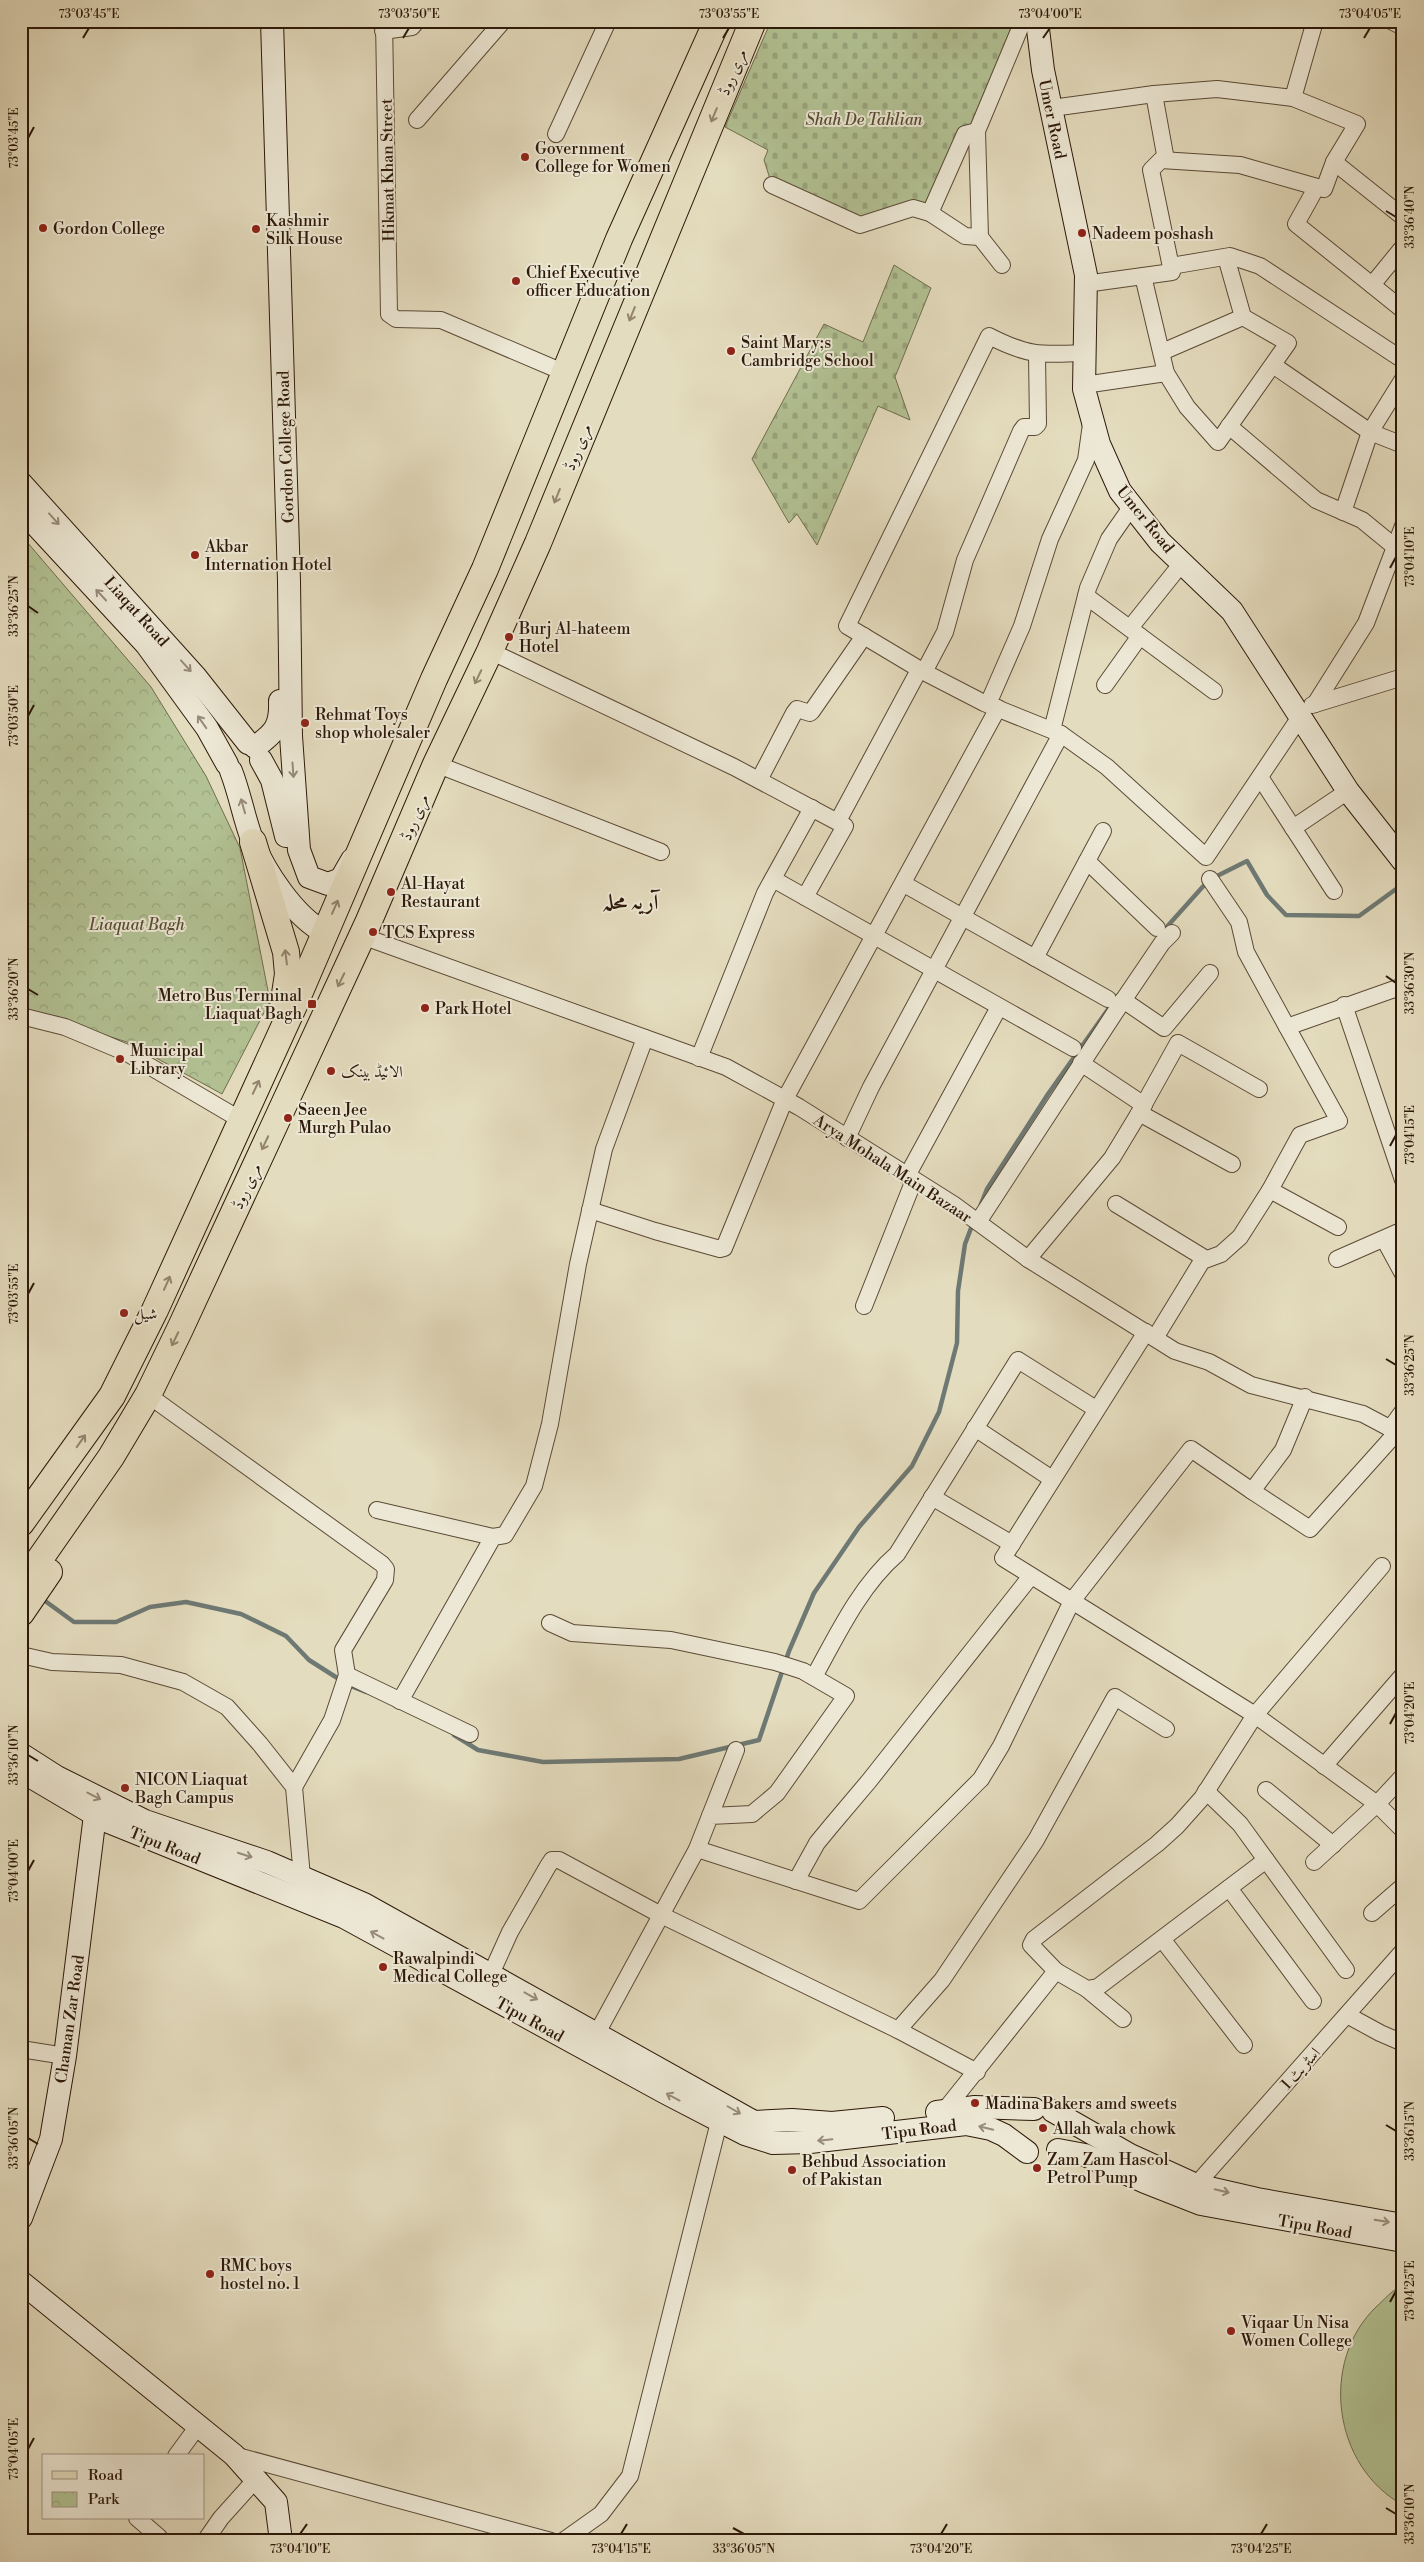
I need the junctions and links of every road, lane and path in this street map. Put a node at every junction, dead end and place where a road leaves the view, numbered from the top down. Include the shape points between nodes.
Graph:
1 (258, 21) edge
2 (272, 21) edge
3 (417, 21) edge
4 (503, 21) edge
5 (608, 21) edge
6 (717, 21) edge
7 (753, 21) edge
8 (1022, 21) edge
9 (1037, 21) edge
10 (1315, 21) edge
11 (1391, 21) edge
12 (384, 26) edge
13 (1403, 27) edge
14 (1154, 94) junction
15 (1293, 98) junction
16 (1052, 108) junction
17 (417, 120) dead end
18 (977, 131) junction
19 (556, 134) dead end
20 (1166, 160) junction
21 (1334, 162) junction
22 (772, 185) dead end
23 (1316, 188) junction
24 (930, 213) junction
25 (1403, 217) edge
26 (980, 237) junction
27 (619, 239) junction
28 (1403, 247) edge
29 (656, 255) junction
30 (1226, 257) junction
31 (1002, 265) dead end
32 (1171, 266) junction
33 (1143, 276) junction
34 (1085, 284) junction
35 (1372, 285) junction
36 (1403, 310) edge
37 (1243, 317) junction
38 (1162, 352) junction
39 (1084, 353) junction
40 (1037, 355) junction
41 (1403, 360) edge
42 (1273, 365) junction
43 (563, 372) junction
44 (1166, 373) junction
45 (1403, 379) edge
46 (1084, 385) junction
47 (1092, 416) junction
48 (1229, 426) junction
49 (1370, 432) junction
50 (1403, 445) edge
51 (21, 483) edge
52 (1132, 506) junction
53 (21, 509) edge
54 (1343, 512) junction
55 (1403, 526) edge
56 (1397, 554) edge
57 (1182, 563) junction
58 (1086, 596) junction
59 (1135, 632) junction
60 (864, 636) junction
61 (490, 651) junction
62 (921, 671) junction
63 (1403, 677) edge
64 (1106, 685) dead end
65 (1214, 691) dead end
66 (993, 706) junction
67 (1303, 711) junction
68 (1056, 732) junction
69 (291, 736) junction
70 (256, 751) junction
71 (436, 764) junction
72 (229, 768) junction
73 (1260, 777) junction
74 (759, 780) junction
75 (1348, 791) junction
76 (812, 808) junction
77 (379, 809) junction
78 (835, 819) junction
79 (1293, 828) junction
80 (1103, 831) dead end
81 (253, 842) junction
82 (660, 852) dead end
83 (1087, 861) junction
84 (1403, 861) edge
85 (310, 877) junction
86 (773, 879) junction
87 (1210, 879) dead end
88 (904, 884) junction
89 (1334, 891) dead end
90 (805, 897) junction
91 (962, 917) junction
92 (324, 932) junction
93 (362, 936) junction
94 (876, 937) junction
95 (1035, 958) junction
96 (934, 970) junction
97 (1210, 973) dead end
98 (1403, 986) edge
99 (1116, 999) junction
100 (1344, 1005) junction
101 (999, 1007) junction
102 (21, 1016) edge
103 (1287, 1027) junction
104 (645, 1038) junction
105 (278, 1040) junction
106 (1073, 1048) dead end
107 (699, 1058) junction
108 (1082, 1064) junction
109 (1259, 1089) dead end
110 (785, 1099) junction
111 (1141, 1110) junction
112 (241, 1120) junction
113 (847, 1138) junction
114 (1232, 1164) dead end
115 (910, 1178) junction
116 (1403, 1180) edge
117 (1270, 1190) junction
118 (1116, 1204) dead end
119 (590, 1210) junction
120 (977, 1222) junction
121 (1338, 1227) dead end
122 (1403, 1230) edge
123 (1384, 1238) junction
124 (1206, 1258) junction
125 (1337, 1259) dead end
126 (1028, 1260) junction
127 (1403, 1274) edge
128 (864, 1306) dead end
129 (1150, 1335) junction
130 (148, 1394) junction
131 (1305, 1397) junction
132 (1096, 1409) junction
133 (1403, 1411) edge
134 (975, 1428) junction
135 (1396, 1433) edge
136 (62, 1468) junction
137 (1052, 1479) junction
138 (1252, 1491) junction
139 (932, 1497) junction
140 (21, 1502) edge
141 (377, 1510) dead end
142 (21, 1522) edge
143 (493, 1538) junction
144 (1012, 1544) junction
145 (1382, 1566) dead end
146 (1031, 1576) junction
147 (1072, 1601) junction
148 (22, 1603) edge
149 (550, 1623) dead end
150 (21, 1655) edge
151 (1403, 1675) edge
152 (347, 1676) junction
153 (814, 1677) junction
154 (400, 1702) junction
155 (1255, 1715) junction
156 (1166, 1729) dead end
157 (470, 1734) dead end
158 (736, 1750) dead end
159 (21, 1754) edge
160 (1324, 1766) junction
161 (21, 1771) edge
162 (1403, 1776) edge
163 (294, 1787) junction
164 (1266, 1790) dead end
165 (1206, 1792) junction
166 (1377, 1804) junction
167 (95, 1815) junction
168 (710, 1816) junction
169 (1403, 1830) edge
170 (1332, 1845) junction
171 (697, 1849) junction
172 (1266, 1860) junction
173 (1314, 1862) dead end
174 (302, 1877) junction
175 (796, 1881) junction
176 (1403, 1886) edge
177 (1229, 1888) junction
178 (1372, 1913) dead end
179 (661, 1915) junction
180 (1162, 1939) junction
181 (1401, 1956) edge
182 (1346, 1970) dead end
183 (1056, 1971) junction
184 (491, 1974) junction
185 (1087, 1989) junction
186 (1313, 2001) dead end
187 (1348, 2015) junction
188 (1123, 2019) dead end
189 (898, 2030) junction
190 (597, 2033) junction
191 (1403, 2043) edge
192 (1244, 2045) dead end
193 (21, 2049) edge
194 (65, 2056) junction
195 (977, 2072) junction
196 (1043, 2110) junction
197 (944, 2111) junction
198 (720, 2122) junction
199 (1058, 2150) junction
200 (1027, 2152) junction
201 (1196, 2185) junction
202 (21, 2218) edge
203 (1403, 2224) edge
204 (1403, 2241) edge
205 (21, 2282) edge
206 (198, 2426) junction
207 (177, 2454) edge
208 (234, 2455) junction
209 (256, 2479) junction
210 (140, 2520) edge
211 (159, 2541) edge
212 (205, 2541) edge
213 (281, 2541) edge
214 (551, 2541) edge
215 (563, 2541) edge

1 - 70 main road, Gordon College Road via 280,705 278,726
2 - 69 main road, Gordon College Road via 289,561
3 - 12 street via 412,28
4 - 17 street
5 - 19 street
6 - 27 main road, مری روڈ
7 -> 29 main road, مری روڈ
8 - 18 street
9 - 16 main road, Umer Road
10 - 15 street
11 - 13 street
12 - 43 street, Hikmat Khan Street via 389,314 396,319 441,320
14 - 15 street via 1216,89
14 - 16 street
14 - 20 street
15 - 21 street via 1356,124
16 - 34 main road, Umer Road via 1086,275
18 - 24 street via 965,134
18 - 26 street
20 - 23 street via 1240,166
20 - 32 street via 1161,160 1151,170
21 - 23 street via 1324,190
21 - 25 street
22 - 24 street via 860,225 913,208
23 - 35 street via 1296,224
24 - 26 street via 966,236
26 - 31 street
27 - 29 main road
27 - 43 main road, مری روڈ
28 - 35 street
29 -> 61 main road, مری روڈ via 538,543
30 - 32 street
30 - 37 street
30 - 41 street via 1260,266
32 - 33 street via 1172,272
33 - 34 street
33 - 38 street
34 - 39 main road, Umer Road
35 - 36 street
37 - 38 street
37 - 42 street via 1288,343
38 - 44 street
39 - 40 street
39 - 46 main road, Umer Road
40 - 60 street via 989,336 848,620 847,626
40 - 62 street via 1038,424 1024,427 1021,431 965,560 945,632
42 - 48 street
42 - 49 street
43 - 77 main road, مری روڈ via 510,510
44 - 46 street
44 - 48 street via 1187,408 1218,442
45 - 49 street
46 - 47 main road, Umer Road
47 - 52 main road, Umer Road via 1106,460 1120,491
47 - 66 street via 1086,460 1050,539
48 - 54 street via 1316,500
49 - 50 street
49 - 54 street
51 -> 70 main road, Liaqat Road via 195,676
52 - 57 main road, Umer Road via 1160,542
52 - 58 street via 1109,539
72 -> 53 main road, Liaqat Road via 206,728 146,644
54 - 56 street via 1362,520
55 - 56 street
56 - 67 street via 1366,624
57 - 59 street
57 - 67 main road, Umer Road via 1232,610
58 - 59 street
58 - 68 street
59 - 64 street
59 - 65 street
60 - 62 street
60 - 74 street via 812,711 797,709 794,713
61 -> 71 main road, مری روڈ
61 - 74 street
62 - 66 street
62 - 78 street via 838,821
63 - 67 street
66 - 68 street
66 - 88 street
67 - 73 street
67 - 75 main road, Umer Road
68 - 73 street via 1107,767 1206,858
68 - 91 street
69 - 70 main road via 280,753
69 -> 85 main road, Gordon College Road via 299,850
70 - 72 main road, Gordon College Road via 259,768 254,774 246,776
70 - 85 main road, Liaqat Road via 272,780 287,839
71 - 82 street
71 - 93 main road, مری روڈ
81 -> 72 main road, Liaqat Road
73 - 79 street
74 - 76 street
75 - 79 street
75 - 84 main road, Umer Road
76 - 78 street
76 - 86 street
77 - 85 main road via 341,879 328,884
92 -> 77 main road, مری روڈ
78 - 90 street via 845,826
79 - 89 street
80 - 83 street
81 - 92 main road, Liaqat Road via 280,890 313,926
105 -> 81 main road via 288,974 286,952
83 - 95 street
83 - 99 street via 1164,931 1162,943
86 - 90 street
86 - 107 street
87 - 103 street via 1239,922 1246,952
88 - 91 street
88 - 94 street
90 - 94 street
91 - 95 street
91 - 96 street
92 - 105 main road, مری روڈ
93 - 104 street, Arya Mohala Main Bazaar
93 -> 130 main road, مری روڈ
94 - 96 street
94 - 110 street
95 - 99 street
96 - 101 street
96 - 113 street
97 - 99 street via 1164,1028
98 - 100 street
99 - 108 street
100 - 103 street
100 - 116 street
101 - 106 street
101 - 115 street
102 - 112 street via 65,1027 127,1053
103 - 117 street via 1339,1121 1300,1135
104 - 107 street, Arya Mohala Main Bazaar
104 - 119 street via 604,1149
112 -> 105 main road, مری روڈ
107 - 110 street, Arya Mohala Main Bazaar via 726,1067
108 - 111 street
108 - 120 street
109 - 111 street via 1178,1043
110 - 113 street, Arya Mohala Main Bazaar
110 - 119 street via 724,1248
111 - 114 street via 1143,1115
111 - 126 street via 1112,1158
136 -> 112 main road, مری روڈ via 112,1396 155,1310
113 - 115 street, Arya Mohala Main Bazaar
115 - 120 street, Arya Mohala Main Bazaar
115 - 128 street
117 - 121 street
117 - 124 street via 1240,1237 1221,1254
118 - 124 street
119 - 143 street via 550,1424 534,1486 505,1535
120 - 126 street, Arya Mohala Main Bazaar
122 - 123 street
123 - 125 street
123 - 127 street
124 - 129 street
126 - 129 street, Arya Mohala Main Bazaar
129 - 131 street, Arya Mohala Main Bazaar via 1175,1351 1209,1362 1251,1385
129 - 132 street
130 - 148 main road, مری روڈ via 75,1510 53,1554
130 - 152 street via 386,1569 385,1580 343,1650
131 - 135 street, Arya Mohala Main Bazaar via 1363,1414
131 - 138 street via 1283,1450
132 - 134 street via 1018,1360
132 - 137 street
133 - 135 street
134 - 137 street
134 - 139 street
135 - 138 street via 1310,1529
136 - 140 main road
136 - 142 main road, مری روڈ
137 - 144 street
138 - 147 street via 1191,1449
139 - 144 street
139 - 153 street via 897,1554 883,1567 854,1607
141 - 143 street
143 - 154 street
144 - 146 street via 1003,1558
145 - 155 street
146 - 147 street
146 - 175 street via 830,1826
147 - 155 street
147 - 175 street via 1001,1746 981,1779 859,1901
149 - 153 street via 572,1633 672,1640 775,1662
150 - 163 street via 52,1662 121,1665 183,1682 227,1707
151 - 160 street
152 - 154 street
152 - 163 street via 332,1720
153 - 168 street via 846,1696 800,1763 777,1793 752,1814
154 - 157 street
155 - 160 street
155 - 165 street
156 - 189 street via 1115,1697 1036,1840 942,1980
158 - 168 street
159 -> 174 main road via 57,1777 145,1821
160 - 166 street
161 - 167 main road, Tipu Road
162 - 166 street
163 - 174 street
164 - 170 street
165 - 172 street via 1240,1824
165 - 183 street via 1157,1844 1034,1939 1031,1945
166 - 169 street
166 - 170 street
167 - 194 main road, Chaman Zar Road
198 -> 167 main road, Tipu Road via 344,1917
168 - 171 street
170 - 173 street
171 - 175 street
171 - 179 street
172 - 177 street
172 - 182 street
174 - 184 main road via 364,1904
176 - 178 street
177 - 180 street
177 - 186 street
179 - 184 street via 559,1860 552,1860 510,1932
179 - 189 street
179 - 190 street
180 - 185 street via 1098,1987
180 - 192 street
181 - 187 street, اسٹریٹ 1
183 - 185 street
183 - 195 street
184 -> 190 main road
185 - 188 street
187 - 191 street
187 - 201 street, اسٹریٹ 1
189 - 195 street
190 -> 197 main road via 754,2122 832,2123
193 - 194 street
194 - 202 main road, Chaman Zar Road via 51,2139
195 - 197 street
196 - 197 main road via 975,2107
196 - 199 main road via 1060,2117 1065,2134
196 - 200 main road via 1024,2114 1018,2123 1018,2139
196 - 201 main road
200 -> 198 main road, Tipu Road via 991,2129 966,2124 810,2142 773,2143
198 - 215 street via 630,2476 600,2514
199 - 200 main road via 1039,2157
199 - 204 main road, Tipu Road via 1085,2155 1201,2204
201 -> 203 main road
205 - 206 main road
206 - 207 street
206 - 208 main road
208 - 209 main road
208 - 214 street
209 - 212 street
209 - 213 main road via 276,2502
210 - 211 street via 159,2537

